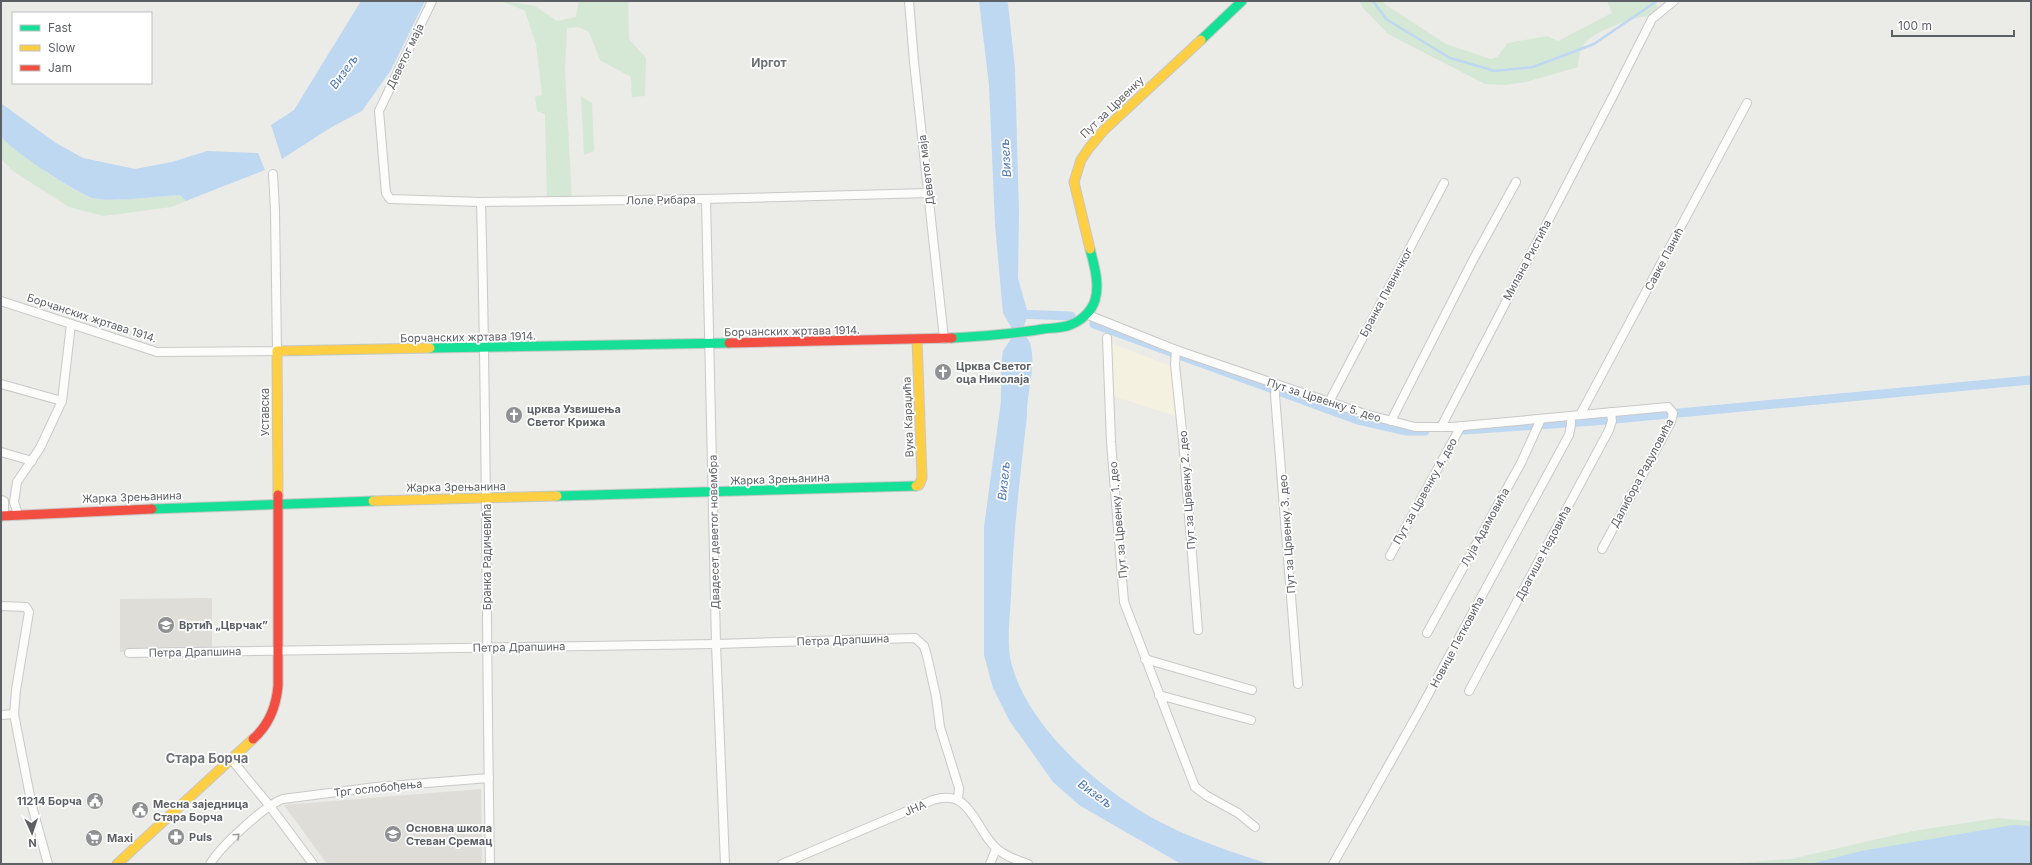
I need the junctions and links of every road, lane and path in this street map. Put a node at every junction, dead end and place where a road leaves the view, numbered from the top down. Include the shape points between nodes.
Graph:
1 (432, 1) edge
2 (909, 1) edge
3 (1242, 1) edge
4 (1674, 1) edge
5 (1747, 103) dead end
6 (273, 174) dead end
7 (1516, 182) dead end
8 (1444, 183) dead end
9 (929, 193) junction
10 (706, 199) junction
11 (392, 200) joint
12 (481, 202) junction
13 (1, 301) edge
14 (1088, 315) junction
15 (71, 324) junction
16 (1107, 338) dead end
17 (944, 339) junction
18 (917, 340) junction
19 (710, 345) junction
20 (485, 349) junction
21 (277, 351) junction
22 (1176, 354) junction
23 (1, 384) edge
24 (1276, 384) junction
25 (62, 402) junction
26 (1328, 402) junction
27 (1611, 412) junction
28 (1580, 415) junction
29 (1571, 416) junction
30 (1542, 419) junction
31 (1391, 421) junction
32 (1461, 426) junction
33 (1441, 427) junction
34 (1, 452) edge
35 (32, 461) junction
36 (913, 487) joint
37 (713, 493) junction
38 (486, 498) junction
39 (3, 501) edge
40 (14, 502) junction
41 (278, 504) junction
42 (18, 514) junction
43 (2, 516) edge
44 (1602, 548) dead end
45 (1390, 556) dead end
46 (1, 606) edge
47 (1198, 630) dead end
48 (1427, 633) dead end
49 (716, 644) junction
50 (488, 648) junction
51 (279, 651) junction
52 (129, 653) dead end
53 (1145, 659) junction
54 (1298, 684) dead end
55 (1252, 690) dead end
56 (1469, 691) dead end
57 (1159, 695) junction
58 (14, 714) junction
59 (1, 715) edge
60 (1251, 720) dead end
61 (231, 759) junction
62 (489, 778) junction
63 (958, 799) junction
64 (269, 805) junction
65 (1256, 827) dead end
66 (996, 848) junction
67 (48, 864) edge
68 (117, 864) edge
69 (210, 864) edge
70 (313, 864) edge
71 (490, 864) edge
72 (725, 864) edge
73 (782, 864) edge
74 (990, 864) edge
75 (1028, 864) edge
76 (1333, 864) edge

1 - 11 street, Деветог маја via 379,111 378,124 386,193
2 - 9 street, Деветог маја
3 - 14 street, Пут за Црвенку via 1104,130 1081,157 1074,182 1098,283 1094,305
4 - 33 street, Милана Ристића via 1652,19
5 - 28 street, Савке Панић
6 - 21 street, Уставска
7 - 31 street
8 - 26 street, Бранка Пивничког
9 - 10 street, Лоле Рибара
9 - 17 street, Деветог маја
10 - 12 street, Лоле Рибара
10 - 19 street, Двадесет деветог новембра
11 - 12 street, Лоле Рибара
12 - 20 street, Бранка Радичевића
13 - 15 street, Борчанских жртава 1914.
14 - 17 street, Борчанских жртава 1914. via 1070,326 1026,333
14 - 22 street, Пут за Црвенку 5. део
15 - 21 street, Борчанских жртава 1914. via 157,352
15 - 25 street
16 - 53 street, Пут за Црвенку 1. део via 1111,442 1124,602
17 - 18 street, Борчанских жртава 1914.
18 - 19 street, Борчанских жртава 1914.
18 - 36 street, Вука Караџића via 922,478 919,484
19 - 20 street, Борчанских жртава 1914.
19 - 37 street, Двадесет деветог новембра
20 - 21 street, Борчанских жртава 1914.
20 - 38 street, Бранка Радичевића
21 - 41 street, Уставска
22 - 24 street, Пут за Црвенку 5. део
22 - 47 street, Пут за Црвенку 2. део
23 - 25 street
24 - 26 street, Пут за Црвенку 5. део
24 - 54 street, Пут за Црвенку 3. део
25 - 35 street
26 - 31 street, Пут за Црвенку 5. део
27 - 28 street, Пут за Црвенку 5. део
27 - 44 street, Далибора Радуловића via 1664,406 1670,409 1673,417
27 - 56 street, Драгише Недовића via 1609,430
28 - 29 street, Пут за Црвенку 5. део
29 - 30 street, Пут за Црвенку 5. део
29 - 76 street, Новице Петковића via 1569,435
30 - 32 street, Пут за Црвенку 5. део
30 - 48 street, Луја Адамовића via 1521,463
31 - 33 street, Пут за Црвенку 5. део via 1415,427
32 - 33 street, Пут за Црвенку 5. део
32 - 45 street, Пут за Црвенку 4. део
34 - 35 street
35 - 40 street via 20,477 15,489
36 - 37 street, Жарка Зрењанина
37 - 38 street, Жарка Зрењанина
37 - 49 street, Двадесет деветог новембра
38 - 41 street, Жарка Зрењанина
38 - 50 street, Бранка Радичевића
39 - 40 street
39 - 43 street
40 - 42 street
41 - 42 street, Жарка Зрењанина
41 - 51 street, Уставска
42 - 43 street, Жарка Зрењанина
46 - 58 street via 21,605 29,612
49 - 50 street, Петра Драпшина
49 - 63 street, Петра Драпшина via 910,638 920,641 927,656 939,722 959,788
49 - 72 street, Двадесет деветог новембра
50 - 51 street, Петра Драпшина
50 - 62 street, Бранка Радичевића
51 - 52 street, Петра Драпшина
51 - 61 street, Уставска via 279,693 274,710 262,731
53 - 55 street
53 - 57 street, Пут за Црвенку 1. део
57 - 60 street
57 - 65 street, Пут за Црвенку 1. део via 1195,787
58 - 59 street
58 - 67 street via 32,806
61 - 64 street
61 - 68 street, Уставска
62 - 64 street, Трг ослобођења via 302,796 283,799
62 - 71 street, Бранка Радичевића
63 - 66 street via 970,810
63 - 73 street, ЈНА via 944,797 933,800
69 -> 64 street via 218,853
64 - 70 street
66 - 74 street
66 - 75 street

